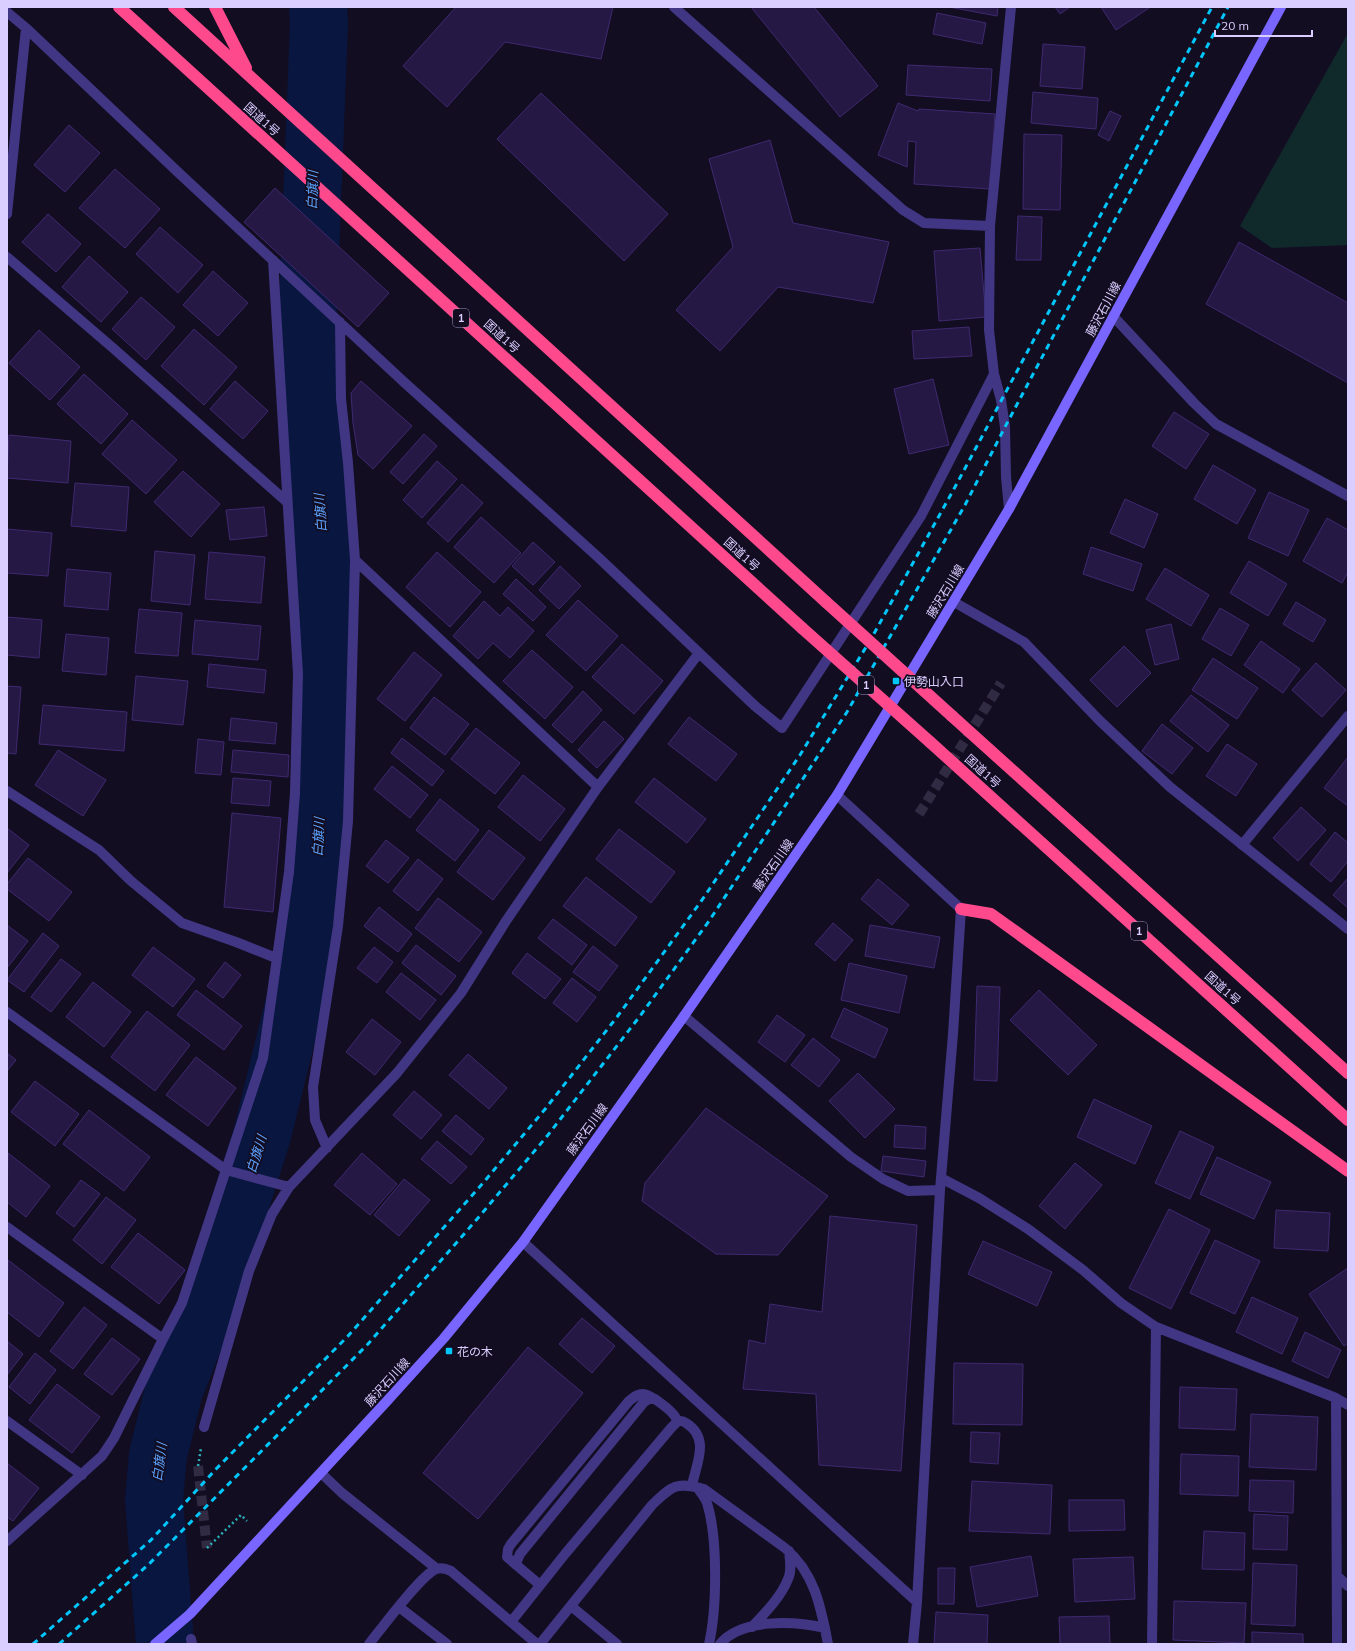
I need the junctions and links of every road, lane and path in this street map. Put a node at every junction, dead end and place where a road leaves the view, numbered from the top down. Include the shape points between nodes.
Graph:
1 (119, 7) edge
2 (174, 7) edge
3 (215, 7) edge
4 (674, 7) edge
5 (1011, 7) edge
6 (1281, 7) edge
7 (7, 12) edge
8 (26, 28) junction
9 (250, 76) junction
10 (7, 214) edge
11 (990, 226) junction
12 (7, 257) edge
13 (273, 260) junction
14 (1113, 316) junction
15 (340, 322) junction
16 (994, 374) junction
17 (1348, 496) edge
18 (287, 502) junction
19 (1009, 509) junction
20 (355, 560) junction
21 (954, 602) junction
22 (699, 653) junction
23 (1348, 716) edge
24 (598, 787) junction
25 (7, 791) edge
26 (837, 796) junction
27 (1242, 845) junction
28 (961, 909) junction
29 (1348, 929) edge
30 (276, 958) junction
31 (7, 1012) edge
32 (684, 1016) junction
33 (1348, 1073) edge
34 (1348, 1120) edge
35 (327, 1148) junction
36 (226, 1170) junction
37 (1348, 1171) edge
38 (941, 1178) junction
39 (289, 1187) junction
40 (940, 1190) junction
41 (7, 1227) edge
42 (523, 1242) junction
43 (1156, 1327) junction
44 (163, 1339) junction
45 (1336, 1398) junction
46 (655, 1399) junction
47 (1348, 1405) edge
48 (677, 1421) junction
49 (7, 1422) edge
50 (204, 1427) dead end
51 (321, 1473) junction
52 (82, 1476) junction
53 (694, 1486) junction
54 (248, 1521) dead end
55 (7, 1541) edge
56 (207, 1548) dead end
57 (789, 1551) junction
58 (516, 1565) junction
59 (437, 1569) junction
60 (1337, 1576) junction
61 (540, 1585) junction
62 (1348, 1586) edge
63 (917, 1602) junction
64 (400, 1606) junction
65 (570, 1606) junction
66 (511, 1622) junction
67 (752, 1627) junction
68 (825, 1628) junction
69 (155, 1644) edge
70 (369, 1644) edge
71 (447, 1644) edge
72 (537, 1644) edge
73 (540, 1644) edge
74 (617, 1644) edge
75 (709, 1644) edge
76 (720, 1644) edge
77 (828, 1644) edge
78 (913, 1644) edge
79 (1152, 1644) edge
80 (1337, 1644) edge

1 - 34 highway, 国道1号 / 1, bridge
2 - 9 highway, 国道1号
3 - 9 highway
4 - 11 street via 903,210 924,223
5 - 11 street
6 - 14 street, 藤沢石川線
7 - 8 street
8 - 10 street
8 - 13 street
9 - 33 highway, 国道1号, bridge via 826,602
11 - 16 street via 989,330
12 - 18 street
13 - 15 street
13 - 18 street
14 - 17 street via 1216,424
14 - 19 street, 藤沢石川線
15 - 20 street via 341,399
15 - 22 street via 599,558
16 - 19 street via 1005,427
16 - 22 street via 922,516 782,728
18 - 30 street via 298,674 295,792 289,872
19 - 21 street, 藤沢石川線
20 - 24 street
20 - 35 street via 348,820 338,926 313,1087 315,1120
21 - 26 street, 藤沢石川線
21 - 27 street via 1024,642 1099,720 1170,787
22 - 24 street
23 - 27 street
24 - 35 street via 506,921 461,993 397,1073
25 - 30 street via 99,850 182,923
26 - 28 street
26 - 32 street, 藤沢石川線
27 - 29 street
28 - 37 highway via 991,914
28 - 38 street
30 - 36 street via 263,1058
31 - 36 street
32 - 40 street via 851,1157 883,1179 908,1191
32 - 42 street, 藤沢石川線
35 - 39 street
36 - 39 street
36 - 44 street via 182,1303
38 - 40 street
38 - 43 street via 1028,1229
39 - 50 street via 272,1214 249,1271
40 - 63 street
41 - 44 street
42 - 51 street, 藤沢石川線 via 444,1338
42 - 63 street
43 - 45 street
43 - 79 street
44 - 52 street via 114,1438 102,1456
45 - 47 street
45 - 60 street
46 - 48 street via 677,1418
46 - 58 street via 644,1402 520,1554
46 - 58 street via 641,1394 629,1401 511,1544 508,1557
48 - 53 street via 682,1420 686,1423 698,1434 701,1441
48 - 61 street
49 - 52 street
51 - 59 street via 342,1493
51 - 69 street, 藤沢石川線 via 190,1614
52 - 55 street
53 - 57 street via 704,1488
53 - 65 street via 681,1484 671,1488 652,1505
53 - 75 street via 707,1501 714,1542 715,1587
54 - 56 path via 241,1515
57 - 67 street via 789,1579
57 - 68 street via 797,1558 813,1585
58 - 61 street
59 - 64 street via 420,1582
59 - 66 street via 451,1571
60 - 62 street
60 - 80 street
61 - 66 street
63 - 78 street
64 - 70 street
64 - 71 street
65 - 73 street
65 - 74 street
66 - 72 street
67 - 68 street via 786,1623
67 - 76 street via 734,1632
68 - 77 street

